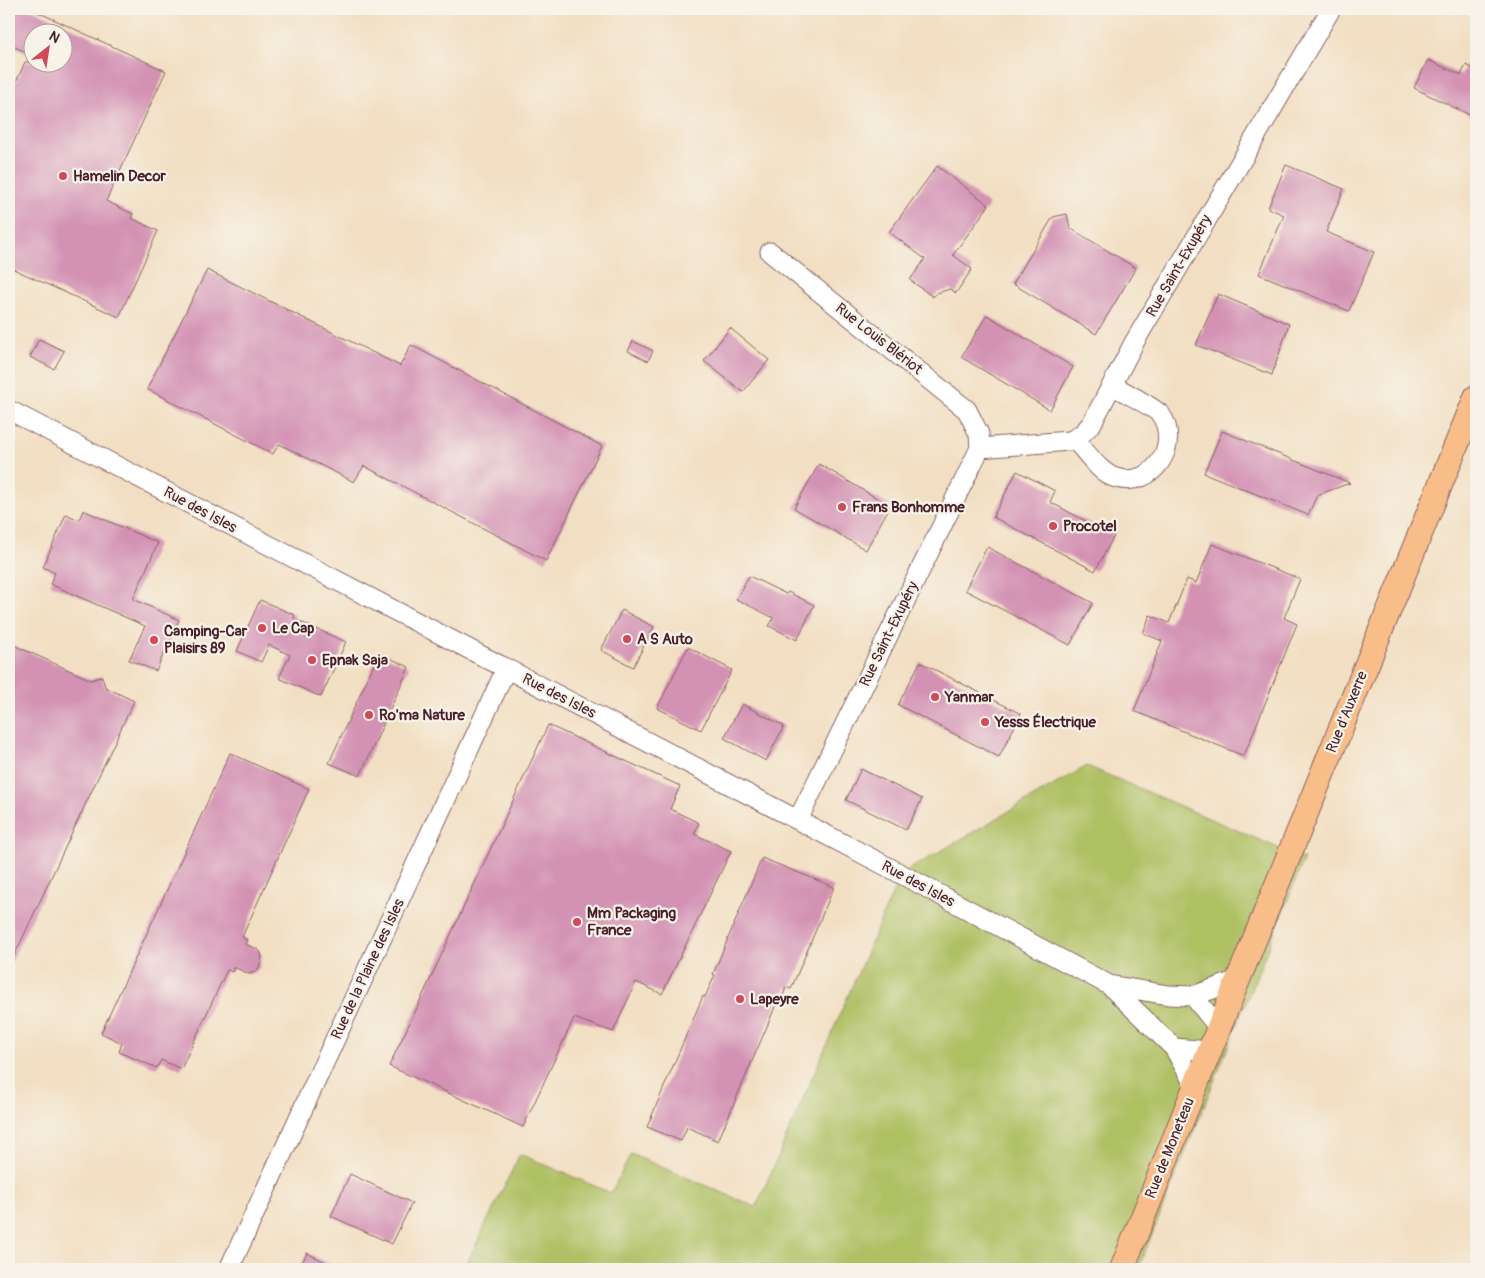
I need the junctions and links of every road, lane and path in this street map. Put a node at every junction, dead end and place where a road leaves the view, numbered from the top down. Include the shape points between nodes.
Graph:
1 (1331, 9) edge
2 (770, 252) dead end
3 (1112, 385) junction
4 (1476, 397) edge
5 (9, 410) edge
6 (979, 441) junction
7 (1080, 445) junction
8 (506, 669) junction
9 (798, 820) junction
10 (1238, 980) junction
11 (1109, 986) junction
12 (1193, 996) junction
13 (1219, 1028) junction
14 (1174, 1048) junction
15 (1209, 1052) junction
16 (1195, 1086) junction
17 (229, 1269) edge
18 (1122, 1269) edge

1 - 3 street, Rue Saint-Exupéry
2 - 6 street, Rue Louis Blériot via 967,410
3 - 7 street, Rue Saint-Exupéry via 1084,432
3 - 7 street via 1160,414 1167,432 1167,448 1160,463 1140,478 1116,478 1103,471
4 - 10 main road, Rue d'Auxerre
5 - 8 street, Rue des Isles
6 - 7 street via 1069,441
6 - 9 street, Rue Saint-Exupéry
8 - 9 street, Rue des Isles
8 - 17 street, Rue de la Plaine des Isles
9 - 11 street, Rue des Isles
10 - 12 street, Rue des Isles
10 - 13 main road, Rue d'Auxerre
11 - 12 street, Rue des Isles
11 - 14 street, Rue des Isles
12 - 13 street
13 - 15 main road, Rue de Moneteau
14 - 15 street
14 - 16 street, Rue des Isles
15 - 16 main road, Rue de Moneteau
16 - 18 main road, Rue de Moneteau

